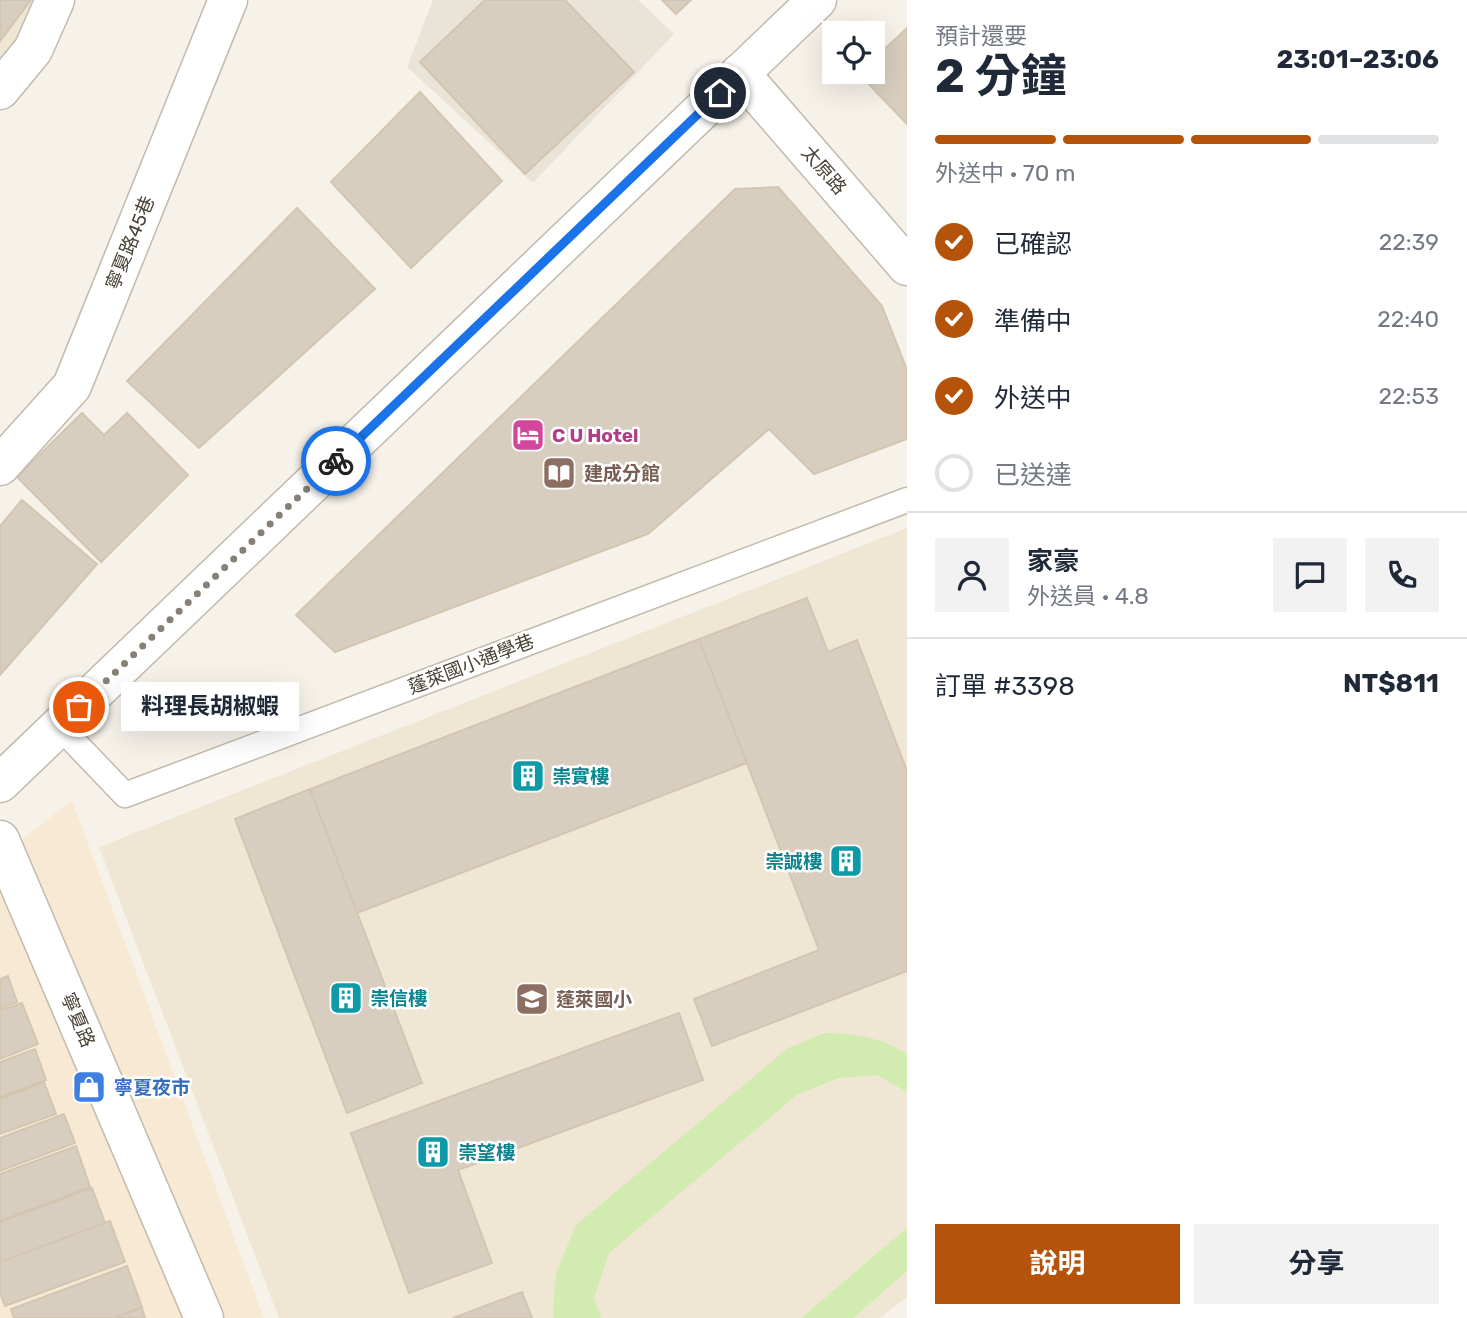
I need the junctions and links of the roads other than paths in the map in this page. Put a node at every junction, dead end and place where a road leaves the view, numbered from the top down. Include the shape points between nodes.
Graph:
1 (55, 0) edge
2 (228, 0) edge
3 (817, 0) edge
4 (740, 74) junction
5 (0, 90) edge
6 (907, 266) edge
7 (0, 466) edge
8 (907, 500) edge
9 (59, 726) junction
10 (0, 783) edge
11 (0, 840) edge
12 (204, 1318) edge

1 - 5 street via 33,50
2 - 7 street, 寧夏路45巷 via 72,386
3 - 4 street
4 - 6 street, 太原路
4 - 9 street
8 - 9 lane, 蓬萊國小通學巷 via 125,795
9 - 10 street
11 - 12 street, 寧夏路

